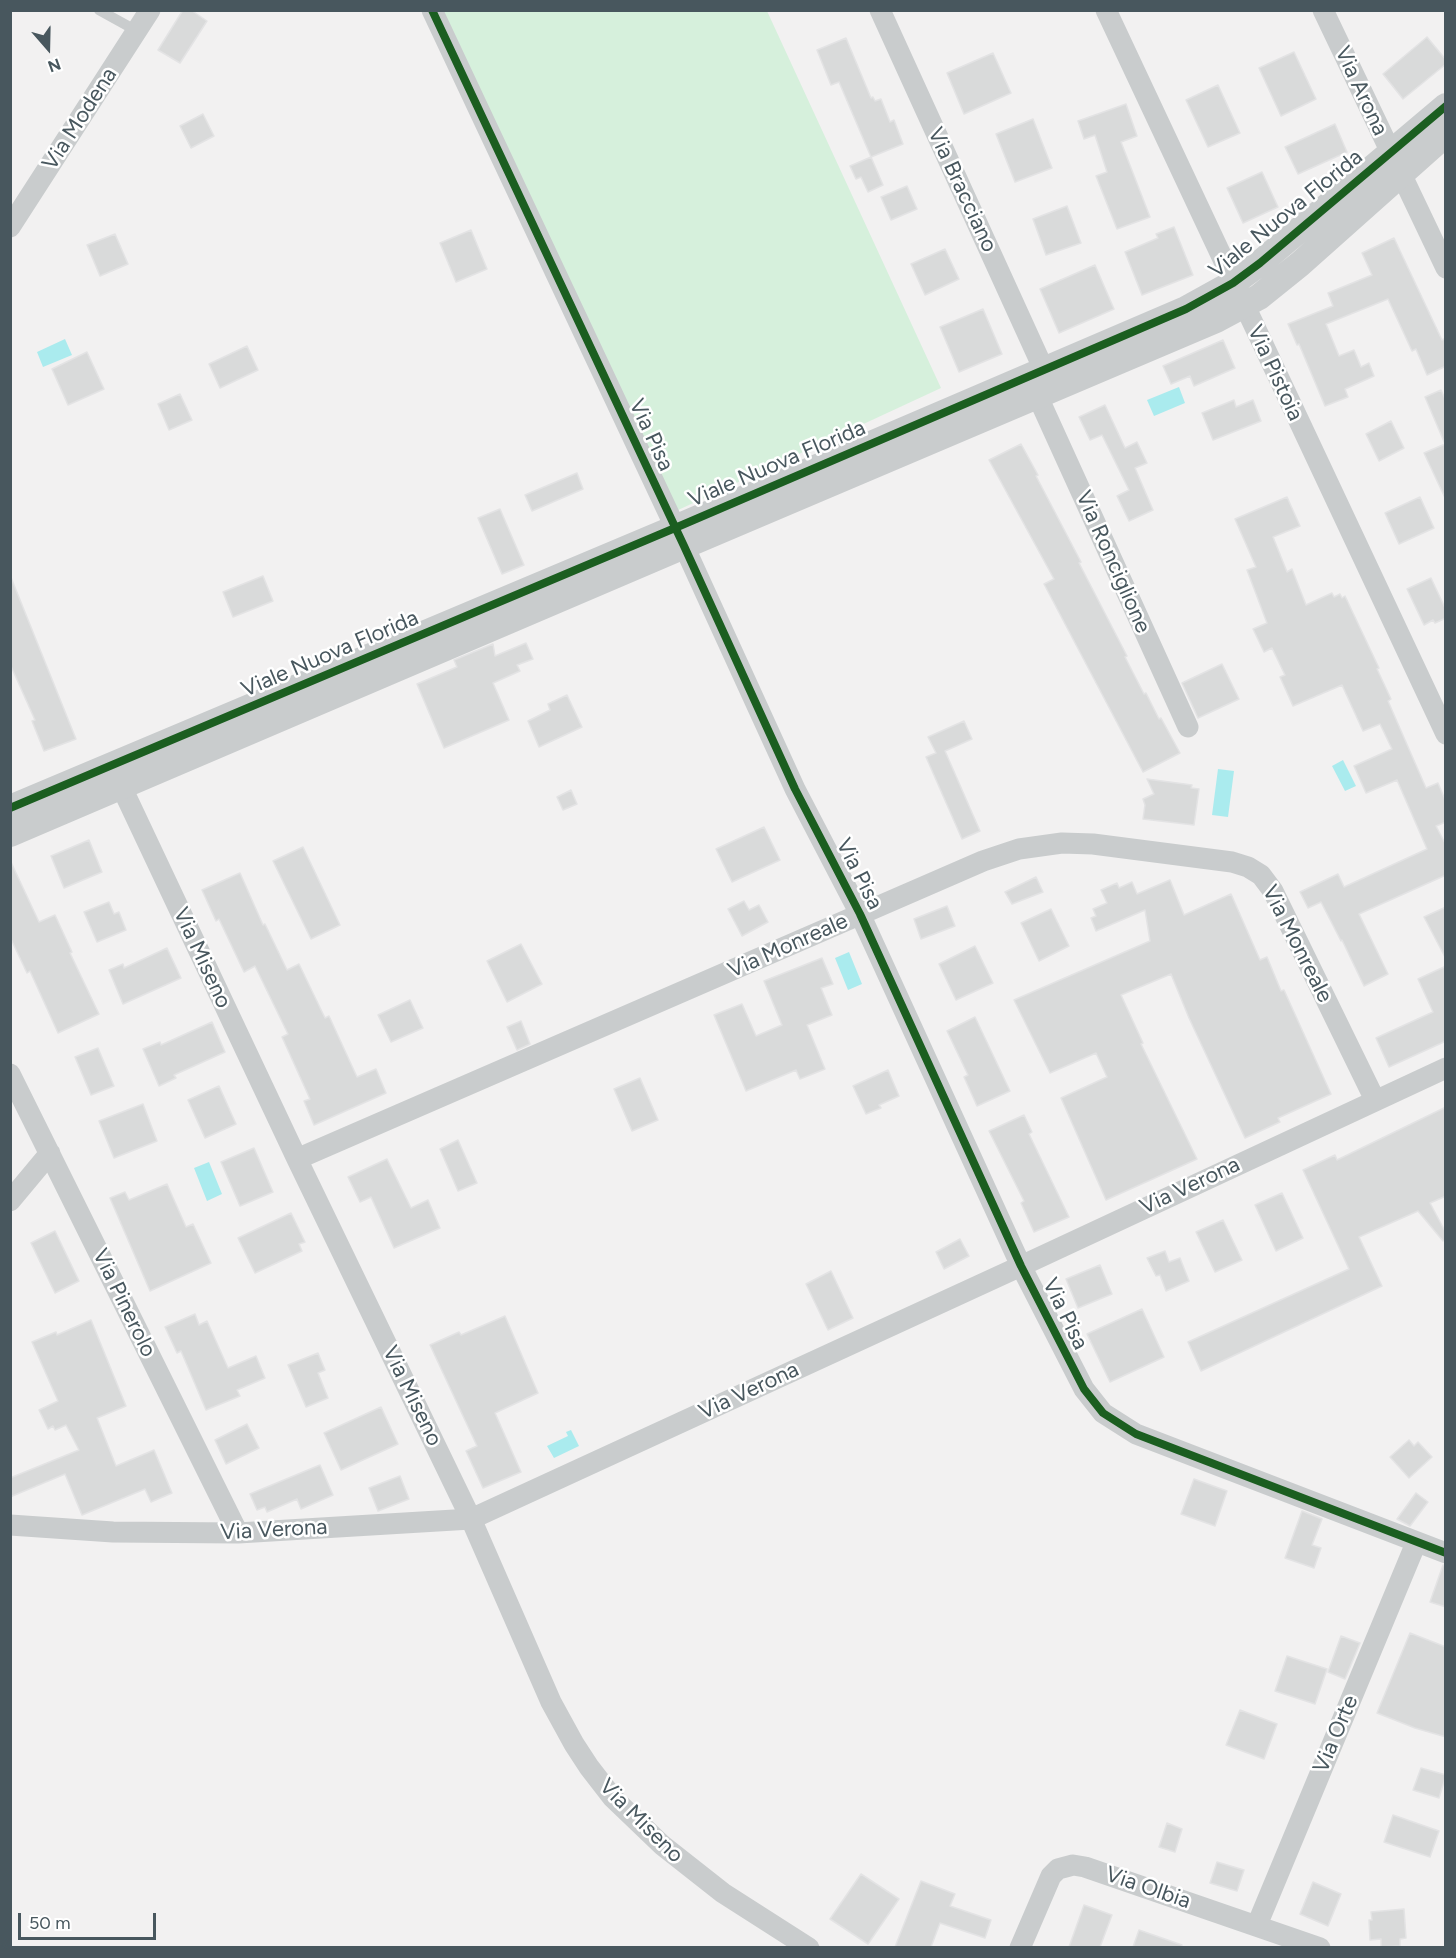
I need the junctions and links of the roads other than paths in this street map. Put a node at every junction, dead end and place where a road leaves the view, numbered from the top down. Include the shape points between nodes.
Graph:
1 (99, 10) edge
2 (150, 10) edge
3 (432, 10) edge
4 (880, 10) edge
5 (1106, 10) edge
6 (1323, 10) edge
7 (137, 31) junction
8 (1446, 106) edge
9 (1446, 134) edge
10 (1395, 163) junction
11 (14, 214) edge
12 (1446, 268) edge
13 (1238, 294) junction
14 (1044, 369) junction
15 (1038, 397) junction
16 (909, 439) junction
17 (679, 537) junction
18 (1188, 727) dead end
19 (1446, 734) edge
20 (116, 777) junction
21 (10, 808) edge
22 (10, 834) edge
23 (860, 914) junction
24 (1446, 1068) edge
25 (10, 1074) edge
26 (1375, 1101) junction
27 (50, 1153) junction
28 (297, 1159) junction
29 (10, 1201) edge
30 (1021, 1266) junction
31 (471, 1519) junction
32 (10, 1525) edge
33 (238, 1533) junction
34 (1416, 1543) junction
35 (1446, 1553) edge
36 (1257, 1925) junction
37 (809, 1947) edge
38 (1020, 1947) edge
39 (1320, 1947) edge

1 - 7 lane
2 - 7 street, Via Modena
3 - 17 street, Via Pisa
4 - 14 street, Via Bracciano
5 - 13 street, Via Pistoia
6 - 10 street, Via Arona
7 - 11 street, Via Modena
8 - 10 street, Viale Nuova Florida
9 - 10 street, Viale Nuova Florida
10 - 12 street, Via Arona
10 - 13 street, Viale Nuova Florida via 1275,251
13 - 14 street, Viale Nuova Florida via 1186,309
13 - 15 street, Viale Nuova Florida via 1200,327
13 - 19 street, Via Pistoia
14 - 15 street
14 - 16 street, Viale Nuova Florida
15 - 16 street, Viale Nuova Florida
15 - 18 street, Via Ronciglione
16 - 17 street, Viale Nuova Florida
17 - 20 street, Viale Nuova Florida
17 - 23 street, Via Pisa via 795,789
20 - 21 street, Viale Nuova Florida
20 - 22 street, Viale Nuova Florida
20 - 28 street, Via Miseno
23 - 26 street, Via Monreale via 983,861 1041,845 1093,844 1248,867 1270,886
23 - 28 street, Via Monreale
23 - 30 street, Via Pisa
24 - 26 street, Via Verona
25 - 27 street, Via Pinerolo
26 - 30 street, Via Verona
27 - 29 street
27 - 33 street, Via Pinerolo
28 - 31 street, Via Miseno
30 - 31 street, Via Verona
30 - 34 street, Via Pisa via 1078,1381 1116,1423 1215,1466
31 - 33 street, Via Verona
31 - 37 street, Via Miseno via 551,1702 581,1756 606,1790 689,1868
32 - 33 street, Via Verona via 113,1532
34 - 35 street, Via Pisa
34 - 36 street, Via Orte
36 - 38 street, Via Olbia via 1068,1865 1048,1880
36 - 39 street, Via Olbia

